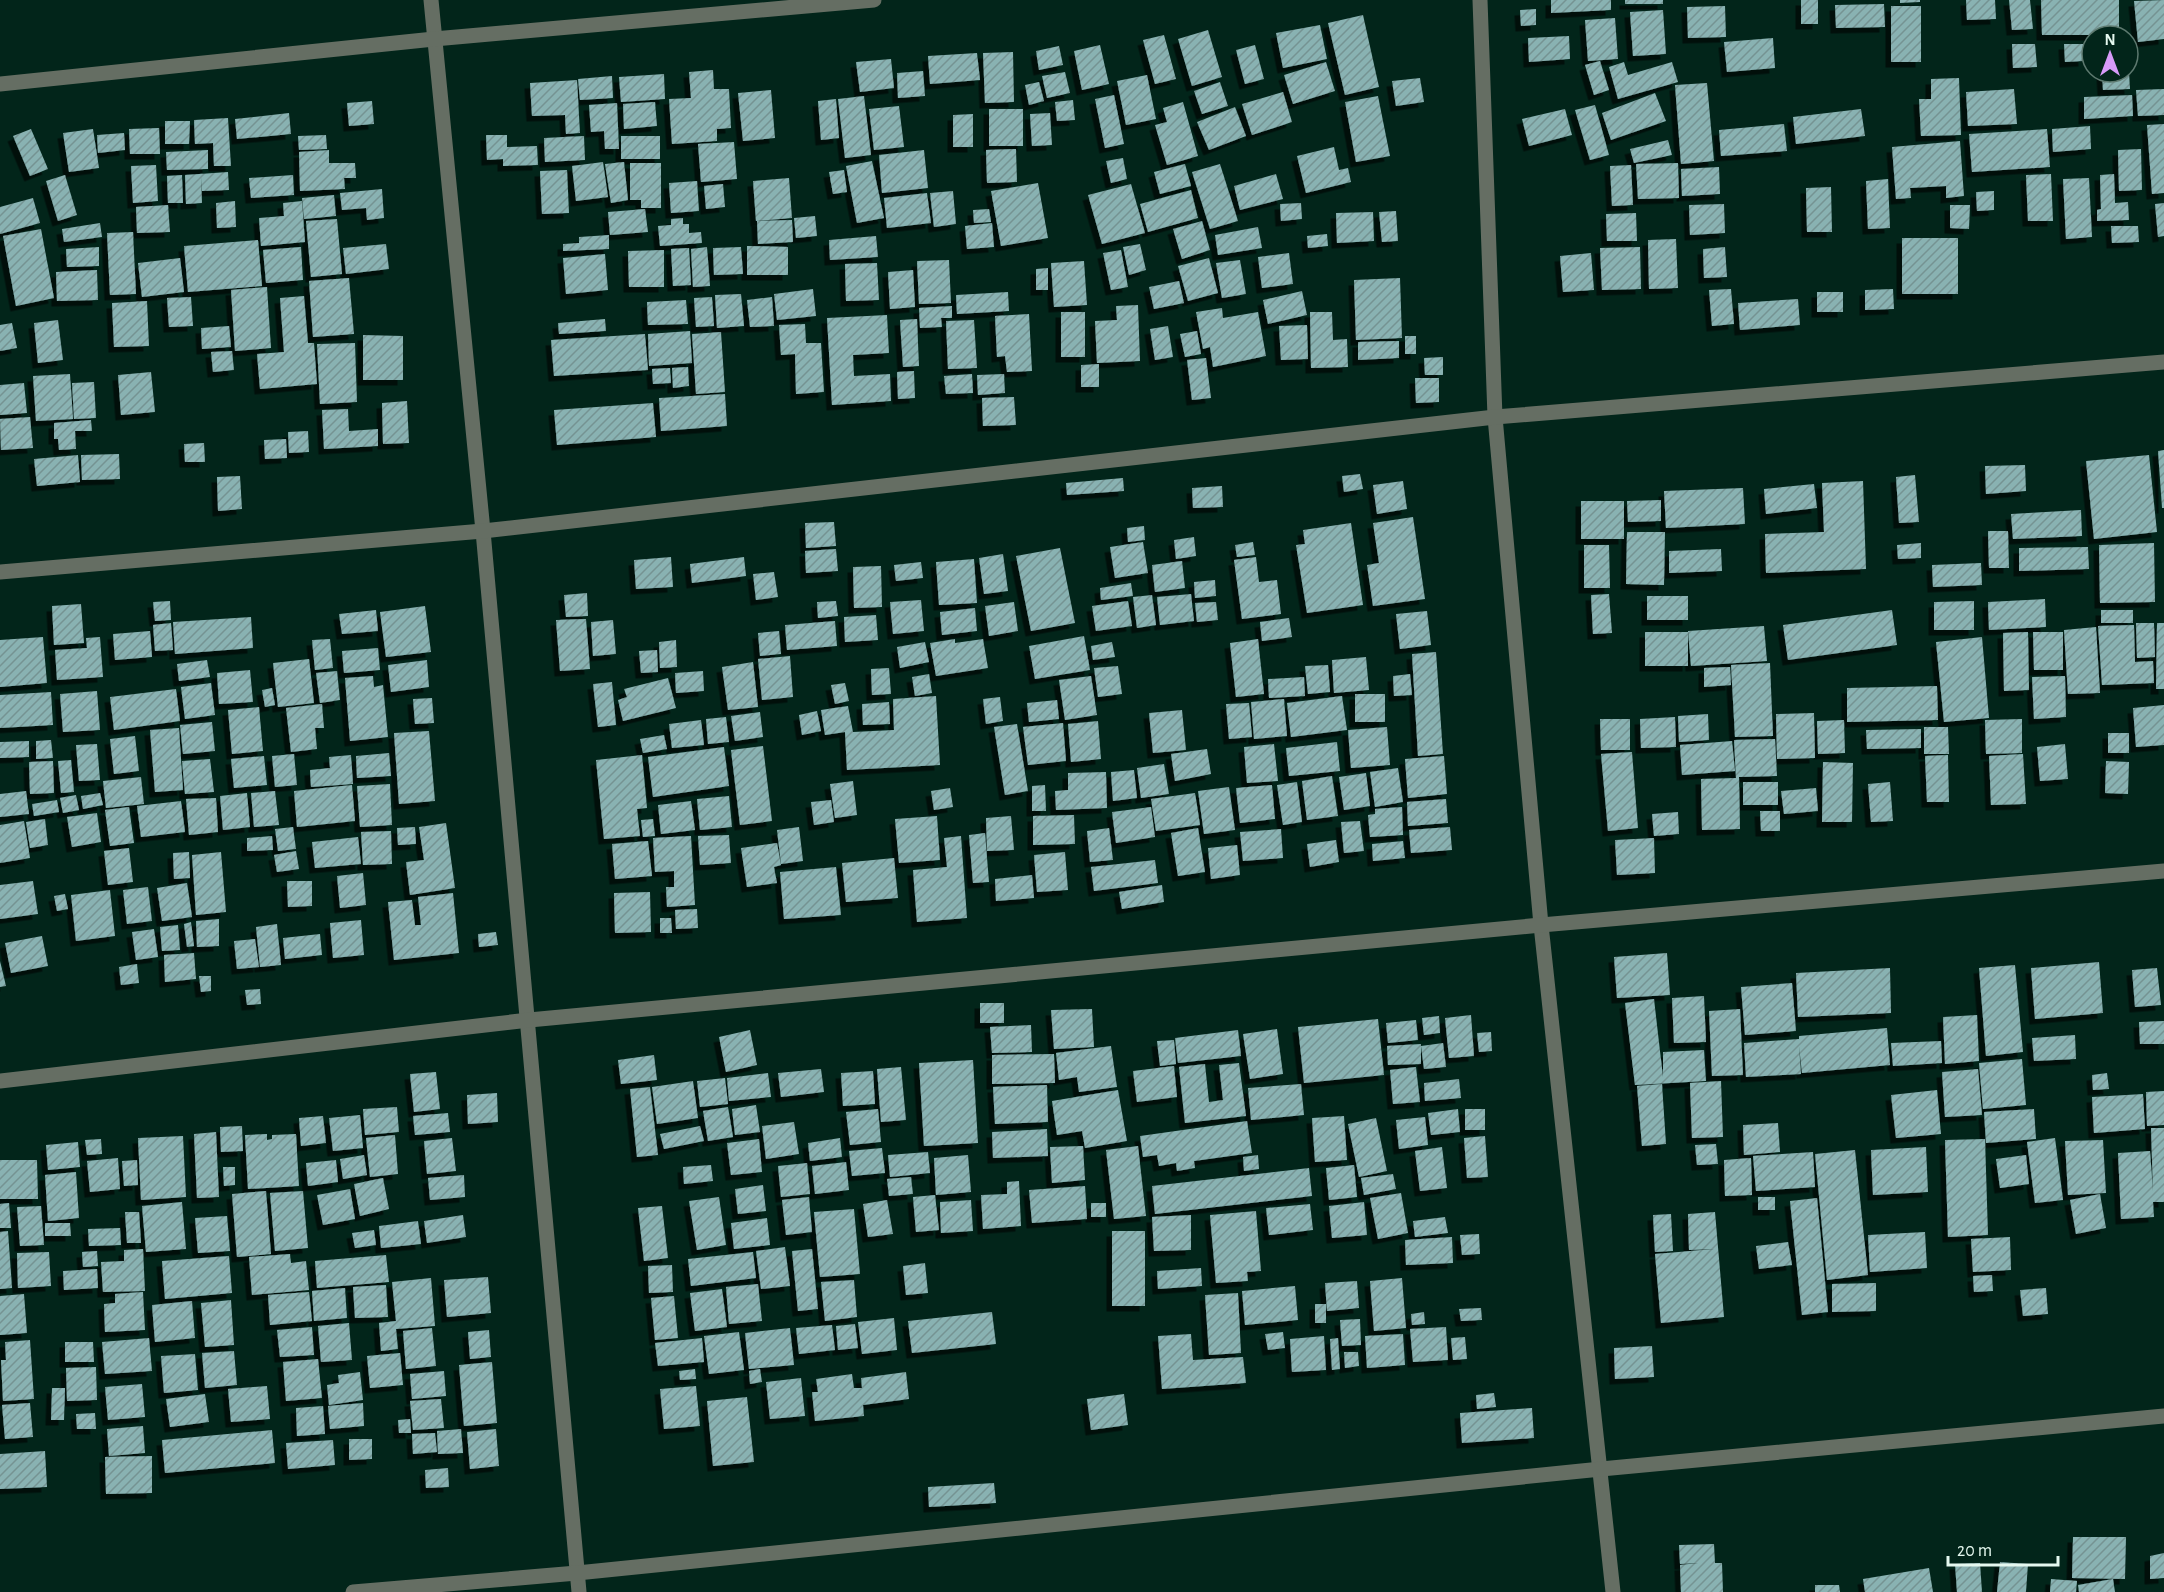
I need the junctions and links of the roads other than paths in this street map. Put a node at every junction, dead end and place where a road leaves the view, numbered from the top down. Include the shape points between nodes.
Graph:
1 (431, 0) edge
2 (874, 0) edge
3 (1480, 0) edge
4 (434, 39) junction
5 (0, 84) edge
6 (2164, 362) edge
7 (1495, 417) junction
8 (483, 531) junction
9 (0, 572) edge
10 (2164, 871) edge
11 (1541, 925) junction
12 (529, 1020) junction
13 (0, 1081) edge
14 (2164, 1416) edge
15 (1601, 1469) junction
16 (577, 1573) junction
17 (353, 1592) edge
18 (579, 1592) edge
19 (1613, 1592) edge

1 - 4 street
2 - 4 street
3 - 7 street
4 - 5 street
4 - 8 street
6 - 7 street
7 - 8 street
7 - 11 street
8 - 9 street
8 - 12 street
10 - 11 street
11 - 12 street
11 - 15 street
12 - 13 street
12 - 16 street
14 - 15 street
15 - 16 street
15 - 19 street
16 - 17 street
16 - 18 street

